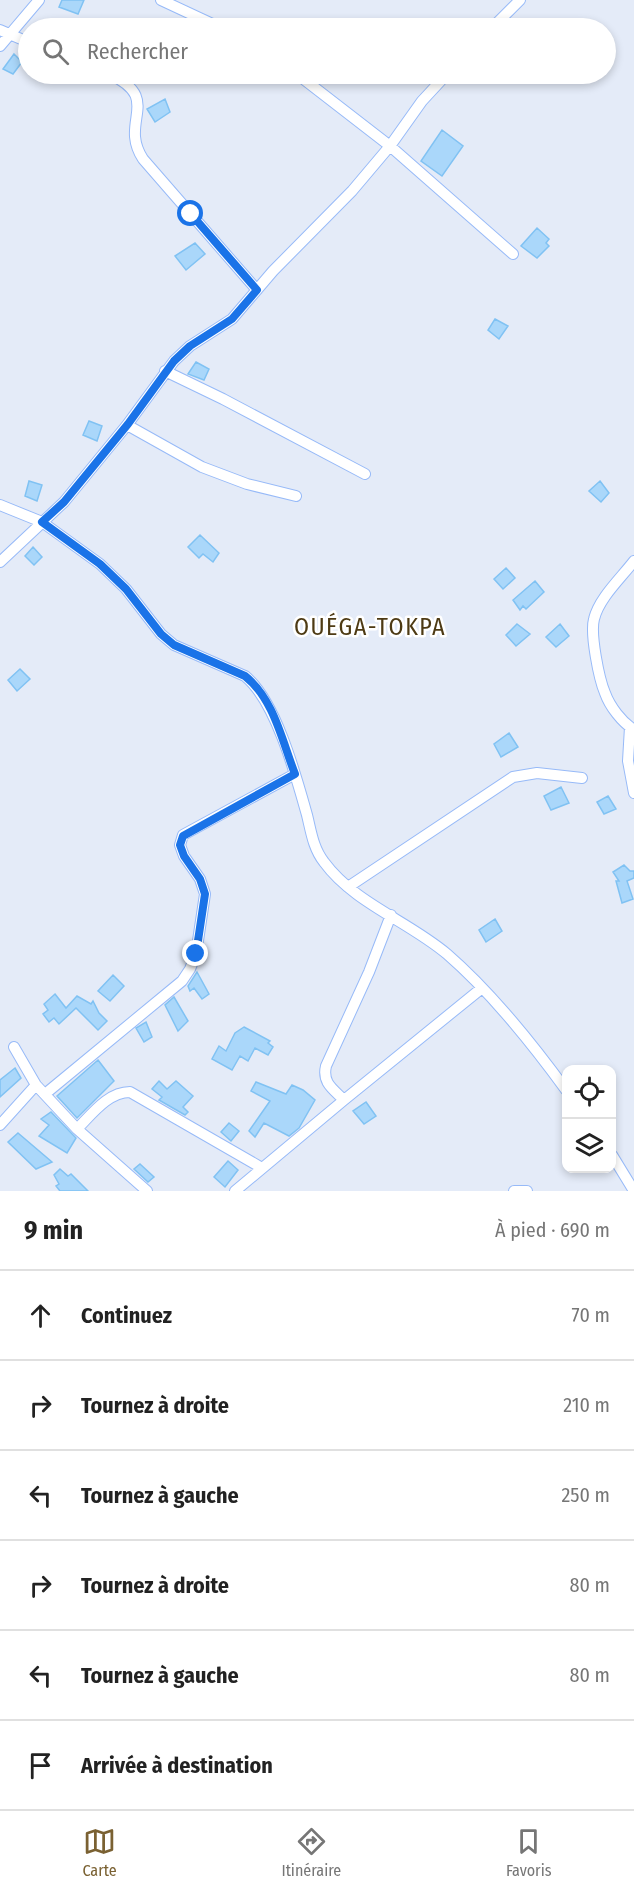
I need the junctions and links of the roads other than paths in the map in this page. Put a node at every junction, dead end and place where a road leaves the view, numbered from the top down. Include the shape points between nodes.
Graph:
1 (39, 0) edge
2 (161, 0) edge
3 (520, 0) edge
4 (20, 18) edge
5 (199, 18) edge
6 (502, 18) edge
7 (18, 20) edge
8 (5, 33) edge
9 (0, 46) edge
10 (128, 84) edge
11 (310, 84) edge
12 (438, 84) edge
13 (390, 146) junction
14 (513, 254) dead end
15 (257, 290) junction
16 (165, 371) junction
17 (128, 424) junction
18 (365, 474) dead end
19 (296, 496) dead end
20 (0, 504) edge
21 (42, 522) junction
22 (634, 561) edge
23 (0, 562) edge
24 (632, 728) edge
25 (295, 774) junction
26 (582, 778) dead end
27 (634, 793) edge
28 (348, 887) junction
29 (391, 915) junction
30 (482, 988) junction
31 (14, 1047) dead end
32 (562, 1084) edge
33 (36, 1085) junction
34 (45, 1094) junction
35 (344, 1100) junction
36 (0, 1125) edge
37 (77, 1129) junction
38 (616, 1162) edge
39 (262, 1168) junction
40 (147, 1191) edge
41 (235, 1191) edge
42 (514, 1191) edge
43 (527, 1191) edge
44 (634, 1191) edge

1 - 4 street
2 - 5 street
3 - 6 street
7 - 8 street
8 - 9 street
10 - 15 street via 136,93 134,140 143,159
11 - 13 street
12 - 13 street
13 - 14 street
13 - 15 street
15 - 16 street via 232,319 190,346
16 - 17 street
16 - 18 street
17 - 19 street via 202,467
17 - 21 street via 64,502
20 - 21 street
21 - 23 street
21 - 25 street via 100,564 174,645 254,683 270,707
22 - 24 street via 602,603 594,619 593,638 605,694
24 - 27 street via 628,761
25 - 28 street via 317,851
25 - 34 street via 183,836 180,845 184,856 205,894 190,969 182,981
26 - 28 street via 537,773 513,777
28 - 29 street
29 - 30 street via 447,954
29 - 35 street via 326,1066 326,1083
30 - 32 street
30 - 35 street
31 - 33 street
33 - 34 street
33 - 36 street
34 - 37 street
35 - 39 street
37 - 39 street via 107,1100 120,1092 130,1092
37 - 40 street
38 - 44 street
39 - 41 street
42 - 43 street

